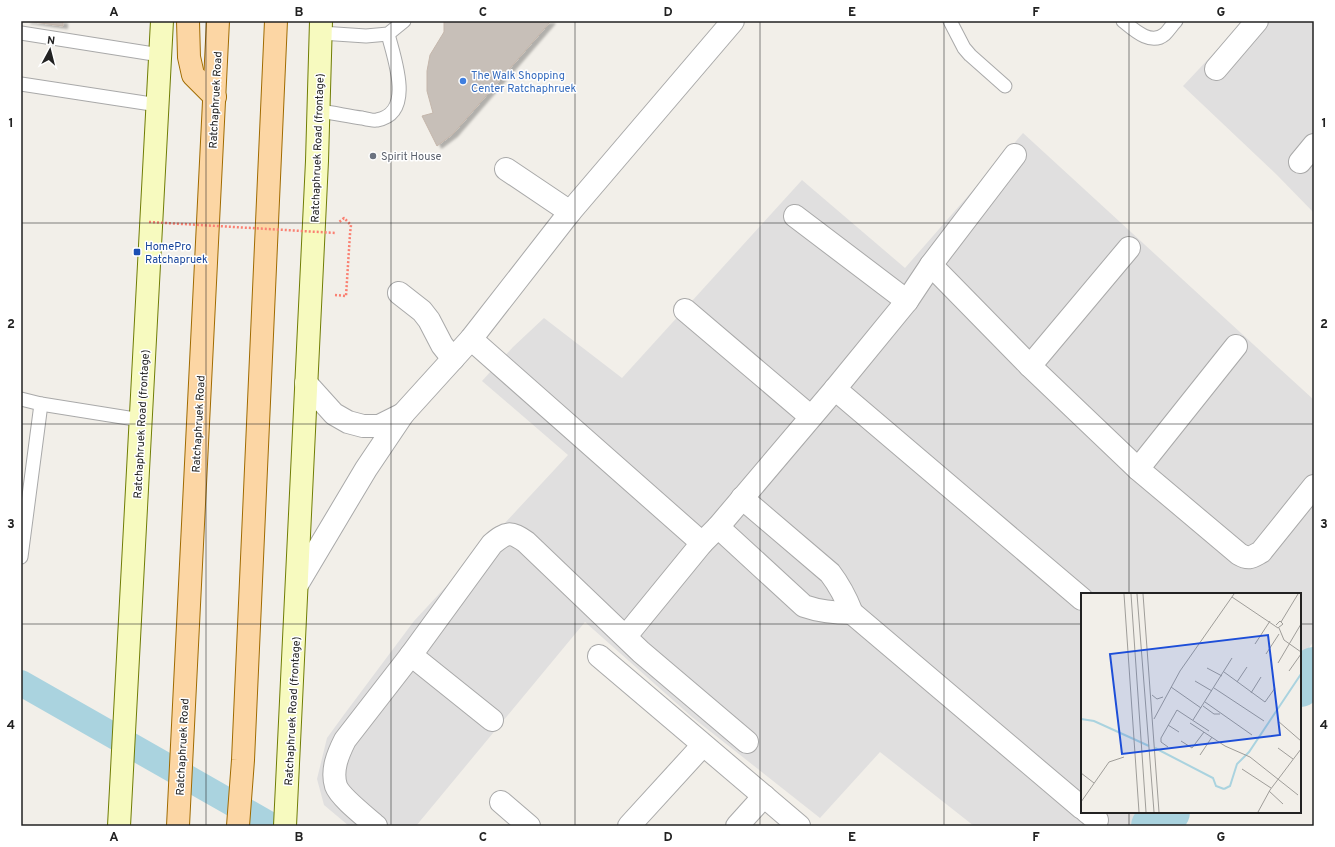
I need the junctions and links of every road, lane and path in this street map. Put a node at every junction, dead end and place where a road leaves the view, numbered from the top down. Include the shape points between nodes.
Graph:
1 (162, 21) edge
2 (188, 21) edge
3 (218, 21) edge
4 (276, 21) edge
5 (404, 21) edge
6 (733, 21) edge
7 (950, 21) edge
8 (1123, 21) edge
9 (1176, 21) edge
10 (1257, 21) edge
11 (321, 27) edge
12 (21, 33) edge
13 (388, 34) junction
14 (160, 55) junction
15 (1216, 69) dead end
16 (21, 84) edge
17 (1005, 86) dead end
18 (215, 98) junction
19 (158, 105) junction
20 (319, 111) junction
21 (1314, 145) edge
22 (1015, 155) dead end
23 (1300, 162) dead end
24 (506, 169) dead end
25 (570, 212) junction
26 (795, 216) dead end
27 (148, 222) dead end
28 (1129, 248) dead end
29 (931, 264) junction
30 (399, 293) dead end
31 (346, 296) dead end
32 (908, 301) junction
33 (685, 310) dead end
34 (470, 339) junction
35 (1236, 346) dead end
36 (453, 359) junction
37 (1030, 366) junction
38 (306, 383) junction
39 (835, 389) junction
40 (21, 399) edge
41 (41, 404) junction
42 (403, 414) junction
43 (811, 416) junction
44 (141, 420) junction
45 (1138, 469) junction
46 (1314, 486) edge
47 (742, 498) junction
48 (718, 527) junction
49 (702, 543) junction
50 (21, 557) edge
51 (298, 583) junction
52 (1081, 598) edge
53 (852, 613) junction
54 (626, 636) junction
55 (411, 655) junction
56 (599, 656) dead end
57 (492, 720) dead end
58 (747, 742) dead end
59 (703, 745) junction
60 (764, 796) junction
61 (501, 802) dead end
62 (1081, 806) edge
63 (179, 818) edge
64 (119, 826) edge
65 (238, 826) edge
66 (286, 826) edge
67 (376, 826) edge
68 (529, 826) edge
69 (629, 826) edge
70 (737, 826) edge
71 (800, 826) edge

1 - 14 main road, Ratchaphruek Road (frontage)
2 - 18 main road via 189,57 193,75
3 - 18 main road, Ratchaphruek Road
4 - 65 main road
5 - 13 lane
6 - 25 street
7 - 17 lane via 964,48
8 - 9 lane via 1136,33 1158,38
10 - 15 street
11 - 13 lane via 366,36
11 - 20 main road, Ratchaphruek Road (frontage)
12 - 14 lane
13 - 20 lane via 398,69 399,86 398,101 391,114 376,120
14 - 19 main road, Ratchaphruek Road (frontage)
16 - 19 lane
18 - 63 main road, Ratchaphruek Road
19 - 44 main road, Ratchaphruek Road (frontage)
20 - 38 main road, Ratchaphruek Road (frontage)
21 - 23 street
22 - 29 street
24 - 25 street
25 - 34 street
26 - 32 street
27 - 31 path, bridge via 336,233 338,223 344,218 351,224
28 - 37 street
29 - 32 street
29 - 37 street
30 - 36 street via 422,311
32 - 39 street
33 - 43 street
34 - 36 street
34 - 49 street
35 - 45 street
36 - 42 street
37 - 45 street
38 - 42 street via 334,414 348,422 363,426 379,426
38 - 51 main road, Ratchaphruek Road (frontage)
39 - 43 street
39 - 52 street
40 - 41 lane
41 - 44 lane
41 - 50 lane
42 - 51 street via 366,469
43 - 47 street
44 - 64 main road, Ratchaphruek Road (frontage)
45 - 46 street via 1245,558 1261,552
47 - 48 street
47 - 53 street via 830,573 845,594
48 - 49 street
48 - 53 street via 804,606 818,611
49 - 54 street
51 - 66 main road, Ratchaphruek Road (frontage)
53 - 62 street
54 - 55 street via 526,542 515,534 503,535 492,544
54 - 58 street via 674,682
55 - 57 street
55 - 67 street via 345,740 338,754 336,787
56 - 59 street
59 - 60 street
59 - 69 street
60 - 70 street
60 - 71 street
61 - 68 street

